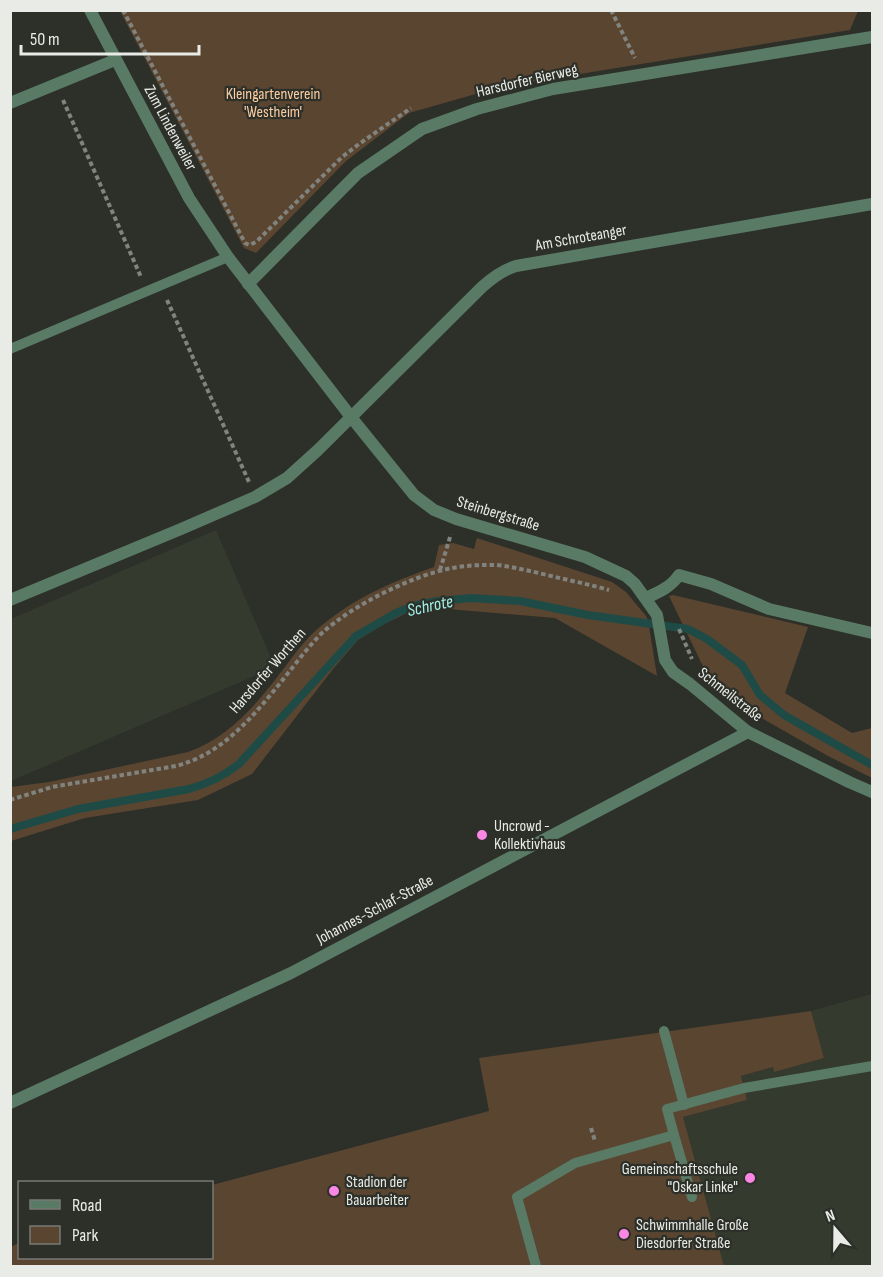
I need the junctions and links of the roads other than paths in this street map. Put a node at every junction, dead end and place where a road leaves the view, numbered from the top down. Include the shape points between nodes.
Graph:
1 (90, 10) edge
2 (873, 37) edge
3 (115, 60) junction
4 (10, 103) edge
5 (873, 204) edge
6 (228, 257) junction
7 (248, 284) junction
8 (10, 349) edge
9 (351, 417) junction
10 (646, 598) junction
11 (10, 600) edge
12 (873, 633) edge
13 (748, 732) junction
14 (873, 792) edge
15 (664, 1031) dead end
16 (873, 1066) edge
17 (10, 1103) edge
18 (684, 1105) junction
19 (674, 1135) junction
20 (692, 1197) dead end
21 (536, 1266) edge

1 - 3 street, Zum Lindenweiler
2 - 7 street, Harsdorfer Bierweg via 553,89 477,109 422,129 358,173
3 - 4 street
3 - 6 street, Zum Lindenweiler via 189,198
5 - 9 street, Am Schroteanger via 507,269 482,287
6 - 7 street, Zum Lindenweiler
6 - 8 lane
7 - 9 street, Zum Lindenweiler
9 - 10 street, Steinbergstraße via 414,495 434,510 585,556 626,576
9 - 11 street via 287,478 255,497
10 - 12 street via 667,588 679,575 770,609
10 - 13 street, Schmeilstraße via 657,615 666,660 673,672
13 - 14 street, Schmeilstraße
13 - 17 street, Johannes-Schlaf-Straße via 291,973
15 - 18 lane
16 - 18 lane via 744,1088
18 - 19 lane via 668,1110
19 - 20 lane
19 - 21 lane via 575,1163 517,1197

